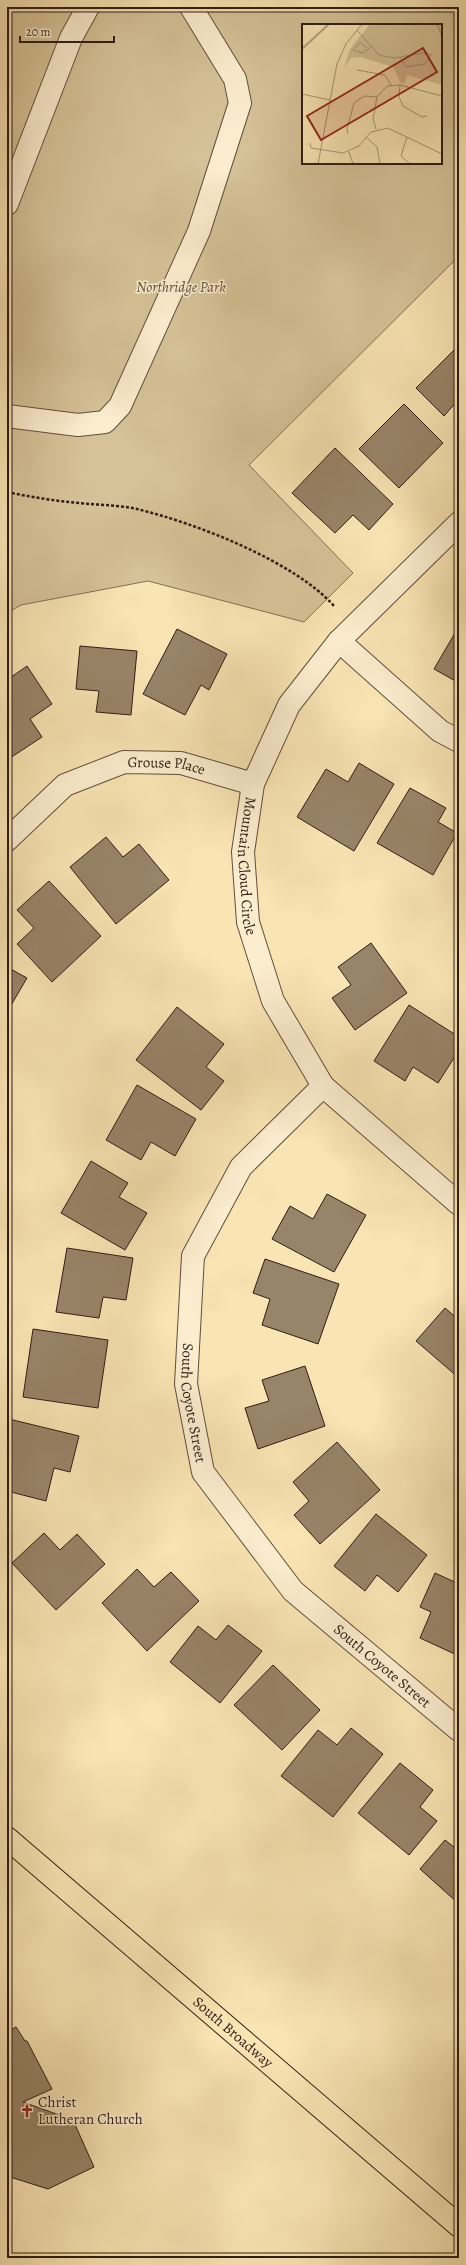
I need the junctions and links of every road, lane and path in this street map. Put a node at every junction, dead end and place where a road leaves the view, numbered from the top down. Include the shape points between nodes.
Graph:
1 (88, 7) edge
2 (191, 7) edge
3 (7, 204) edge
4 (7, 416) edge
5 (7, 492) edge
6 (459, 523) edge
7 (346, 634) junction
8 (459, 741) edge
9 (254, 784) junction
10 (7, 840) edge
11 (323, 1086) junction
12 (459, 1204) edge
13 (459, 1730) edge
14 (7, 1838) edge
15 (459, 2226) edge

1 - 3 street via 71,38
2 - 4 street via 235,78 240,103 199,231 120,406 105,422 78,426
5 - 7 path via 54,501 136,509 221,536 284,568 324,594
6 - 7 street, Mountain Cloud Circle
7 - 8 street via 440,731
7 - 9 street, Mountain Cloud Circle via 289,705
9 - 10 street, Grouse Place via 181,763 124,762 65,785
9 - 11 street, Mountain Cloud Circle via 242,852 248,922 273,1001
11 - 12 street, Mountain Cloud Circle
11 - 13 street, South Coyote Street via 241,1167 193,1256 186,1384 203,1472 293,1591
14 - 15 main road, South Broadway

